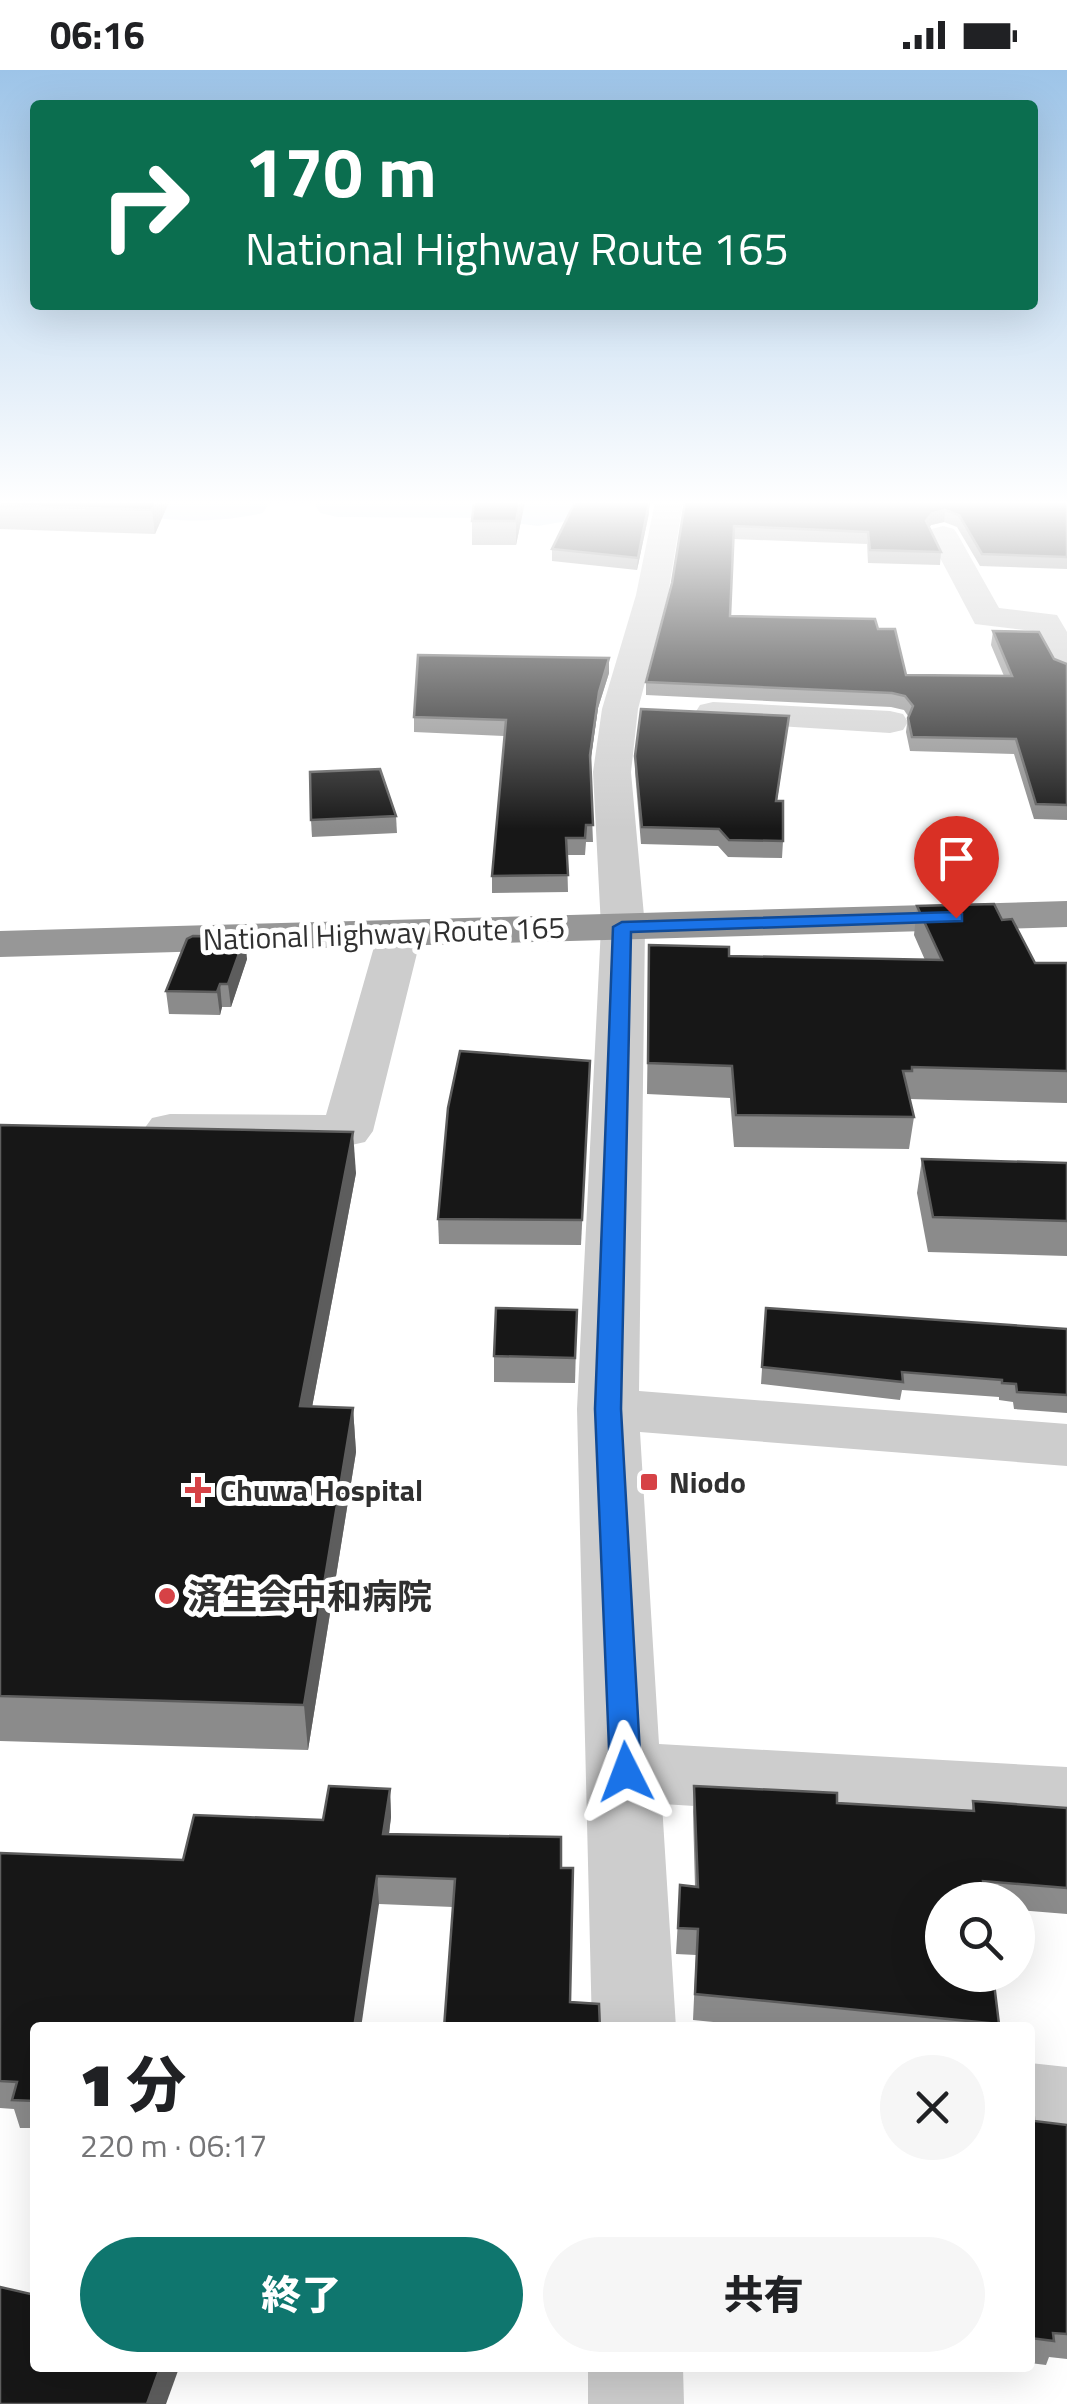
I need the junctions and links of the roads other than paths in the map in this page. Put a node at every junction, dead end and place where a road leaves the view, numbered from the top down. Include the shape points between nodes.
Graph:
1 (648, 611) edge
2 (984, 611) edge
3 (1067, 664) edge
4 (620, 709) junction
5 (890, 722) dead end
6 (1067, 914) edge
7 (622, 927) junction
8 (400, 933) junction
9 (0, 944) edge
10 (134, 1128) edge
11 (608, 1409) junction
12 (1067, 1445) edge
13 (626, 1772) junction
14 (1067, 1798) edge
15 (634, 2022) edge
16 (1035, 2104) edge
17 (1067, 2107) edge
18 (636, 2372) edge
19 (636, 2404) edge

1 - 4 street
2 - 3 street via 987,617 1045,622
4 - 5 street
4 - 7 street via 612,772
6 - 7 highway, National Highway Route 165
7 - 8 highway, National Highway Route 165
7 - 11 street
8 - 9 highway, National Highway Route 165
8 - 10 street via 347,1130
11 - 12 street
11 - 13 street
13 - 14 street
13 - 15 street
16 - 17 street
18 - 19 street

